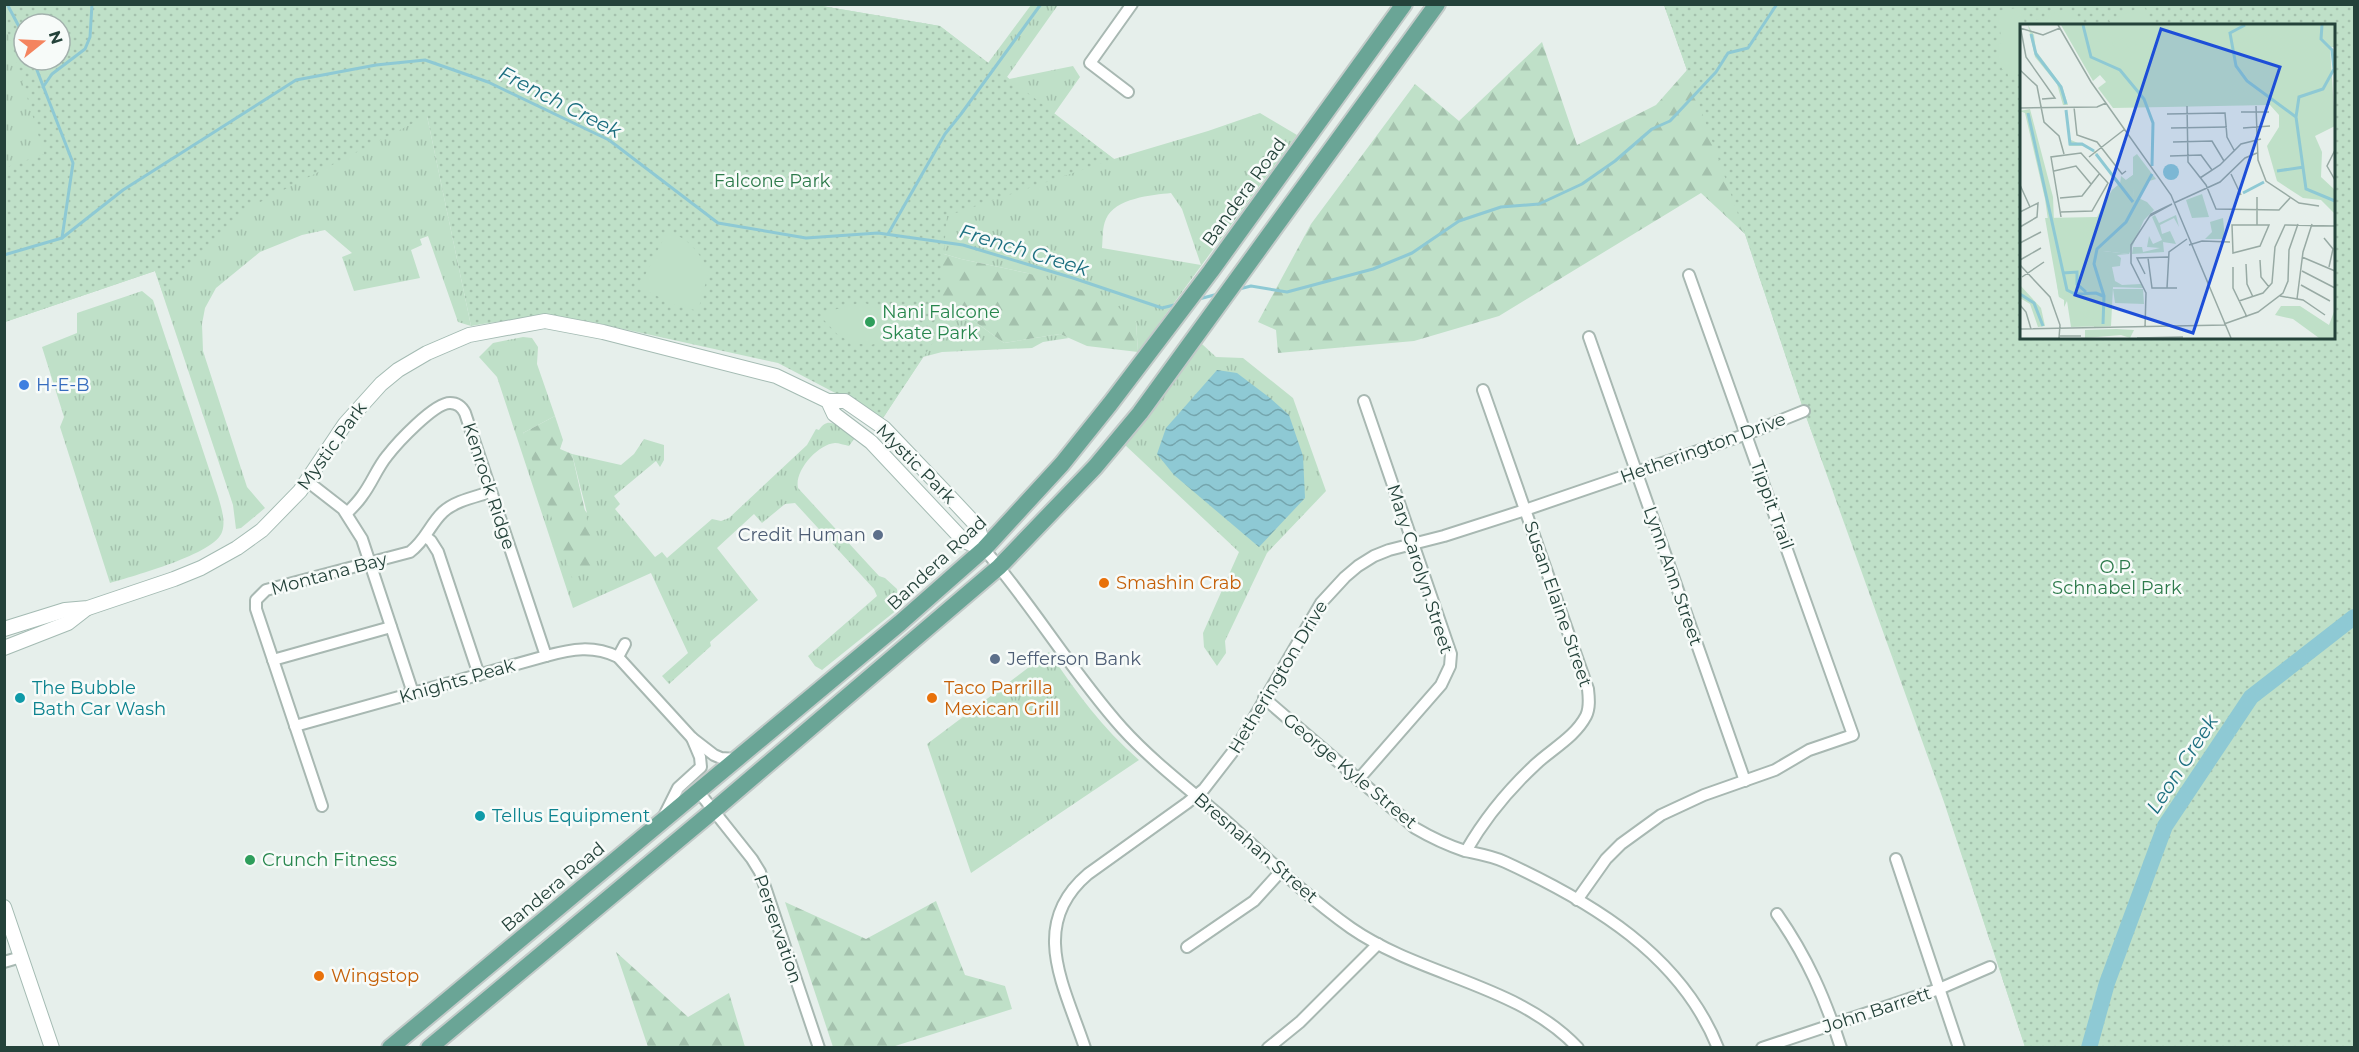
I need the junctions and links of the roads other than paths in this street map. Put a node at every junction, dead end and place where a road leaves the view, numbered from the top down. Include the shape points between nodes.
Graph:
1 (1132, 4) edge
2 (1404, 4) edge
3 (1437, 4) edge
4 (1128, 92) dead end
5 (1258, 206) junction
6 (1280, 221) junction
7 (1689, 276) dead end
8 (1589, 337) dead end
9 (1483, 390) dead end
10 (828, 401) junction
11 (1364, 401) dead end
12 (1804, 411) dead end
13 (1747, 434) junction
14 (1636, 472) junction
15 (307, 481) junction
16 (490, 492) junction
17 (1525, 510) junction
18 (346, 513) junction
19 (426, 537) junction
20 (1414, 543) junction
21 (984, 549) junction
22 (370, 563) junction
23 (999, 567) junction
24 (88, 608) junction
25 (391, 627) junction
26 (4, 629) edge
27 (626, 644) dead end
28 (4, 648) edge
29 (546, 656) junction
30 (618, 657) junction
31 (273, 660) junction
32 (479, 675) junction
33 (413, 693) junction
34 (1264, 698) junction
35 (295, 726) junction
36 (692, 738) junction
37 (737, 759) junction
38 (1358, 780) junction
39 (1745, 781) junction
40 (698, 791) junction
41 (1197, 796) junction
42 (322, 806) dead end
43 (713, 811) junction
44 (660, 822) junction
45 (1466, 851) junction
46 (1896, 859) dead end
47 (1282, 870) junction
48 (1577, 900) junction
49 (4, 907) edge
50 (1777, 914) dead end
51 (1377, 944) junction
52 (1187, 947) dead end
53 (21, 957) junction
54 (4, 962) edge
55 (1990, 967) dead end
56 (1939, 989) junction
57 (1833, 1024) junction
58 (52, 1047) edge
59 (390, 1047) edge
60 (429, 1047) edge
61 (819, 1047) edge
62 (1085, 1047) edge
63 (1268, 1047) edge
64 (1578, 1047) edge
65 (1718, 1047) edge
66 (1762, 1047) edge
67 (1841, 1047) edge
68 (1959, 1047) edge

1 - 4 street via 1090,63
2 - 5 main road, Bandera Road
3 - 6 main road
5 - 6 main road
5 - 21 main road, Bandera Road via 1173,323 1062,464
6 - 23 main road via 1140,413 1095,467
7 - 13 street, Tippit Trail
8 - 14 street, Lynn Ann Street
9 - 17 street, Susan Elaine Street
10 - 15 street, Mystic Park via 776,376 545,321 469,335 398,370 345,424
10 - 21 street, Mystic Park via 834,414 871,442 964,541
10 - 21 street, Mystic Park via 845,401 884,428 978,527
11 - 20 street, Mary Carolyn Street
12 - 13 street, Hetherington Drive
13 - 14 street, Hetherington Drive
13 - 39 street, Tippit Trail via 1853,735 1809,750 1775,770
14 - 17 street, Hetherington Drive
14 - 39 street, Lynn Ann Street
15 - 18 street
15 - 24 street, Mystic Park via 281,512 237,548 174,579
16 - 18 street, Kenrock Ridge via 465,413 450,403 400,439
16 - 19 street, Montana Bay via 444,511
16 - 29 street, Kenrock Ridge
17 - 20 street, Hetherington Drive
17 - 45 street, Susan Elaine Street via 1588,689 1588,709 1575,732 1518,781 1497,805
18 - 22 street via 362,539
19 - 22 street, Montana Bay via 410,552
19 - 32 street via 438,552
20 - 34 street, Hetherington Drive via 1374,556 1332,589
20 - 38 street, Mary Carolyn Street via 1449,645 1450,666 1442,685
21 - 23 street, Bresnahan Street
21 - 37 main road, Bandera Road
22 - 25 street
22 - 31 street, Montana Bay via 261,593 256,609
23 - 41 street, Bresnahan Street via 1123,730
23 - 43 main road
24 - 26 street, Mystic Park via 65,610
24 - 28 street, Mystic Park via 68,623
25 - 31 street
25 - 33 street
27 - 30 street
29 - 30 street, Knights Peak via 587,648
29 - 32 street, Knights Peak
30 - 36 street
31 - 35 street, Montana Bay
32 - 33 street, Knights Peak
33 - 35 street, Knights Peak
34 - 38 street, George Kyle Street
34 - 41 street, Hetherington Drive via 1233,752
35 - 42 street, Montana Bay
36 - 37 street via 714,755
36 - 44 street via 700,767 678,788
37 - 40 main road, Bandera Road
38 - 45 street, George Kyle Street via 1434,840
39 - 48 street via 1682,804 1642,828 1606,859
40 - 43 street, Perservation
40 - 44 main road, Bandera Road
41 - 47 street, Bresnahan Street
41 - 62 street, Hetherington Drive via 1088,874 1065,898 1054,930 1055,956
43 - 60 main road
43 - 61 street, Perservation via 763,878
44 - 59 main road, Bandera Road
45 - 48 street, George Kyle Street via 1506,862
46 - 56 street
47 - 51 street, Bresnahan Street via 1329,911
47 - 52 street via 1254,901
48 - 65 street, George Kyle Street via 1616,923 1662,963 1700,1011
49 - 53 street
50 - 57 street via 1815,977
51 - 63 street via 1300,1022
51 - 64 street, Bresnahan Street via 1523,1006 1555,1025
53 - 54 street
53 - 58 street
55 - 56 street, John Barrett
56 - 57 street, John Barrett
56 - 68 street
57 - 66 street, John Barrett
57 - 67 street

